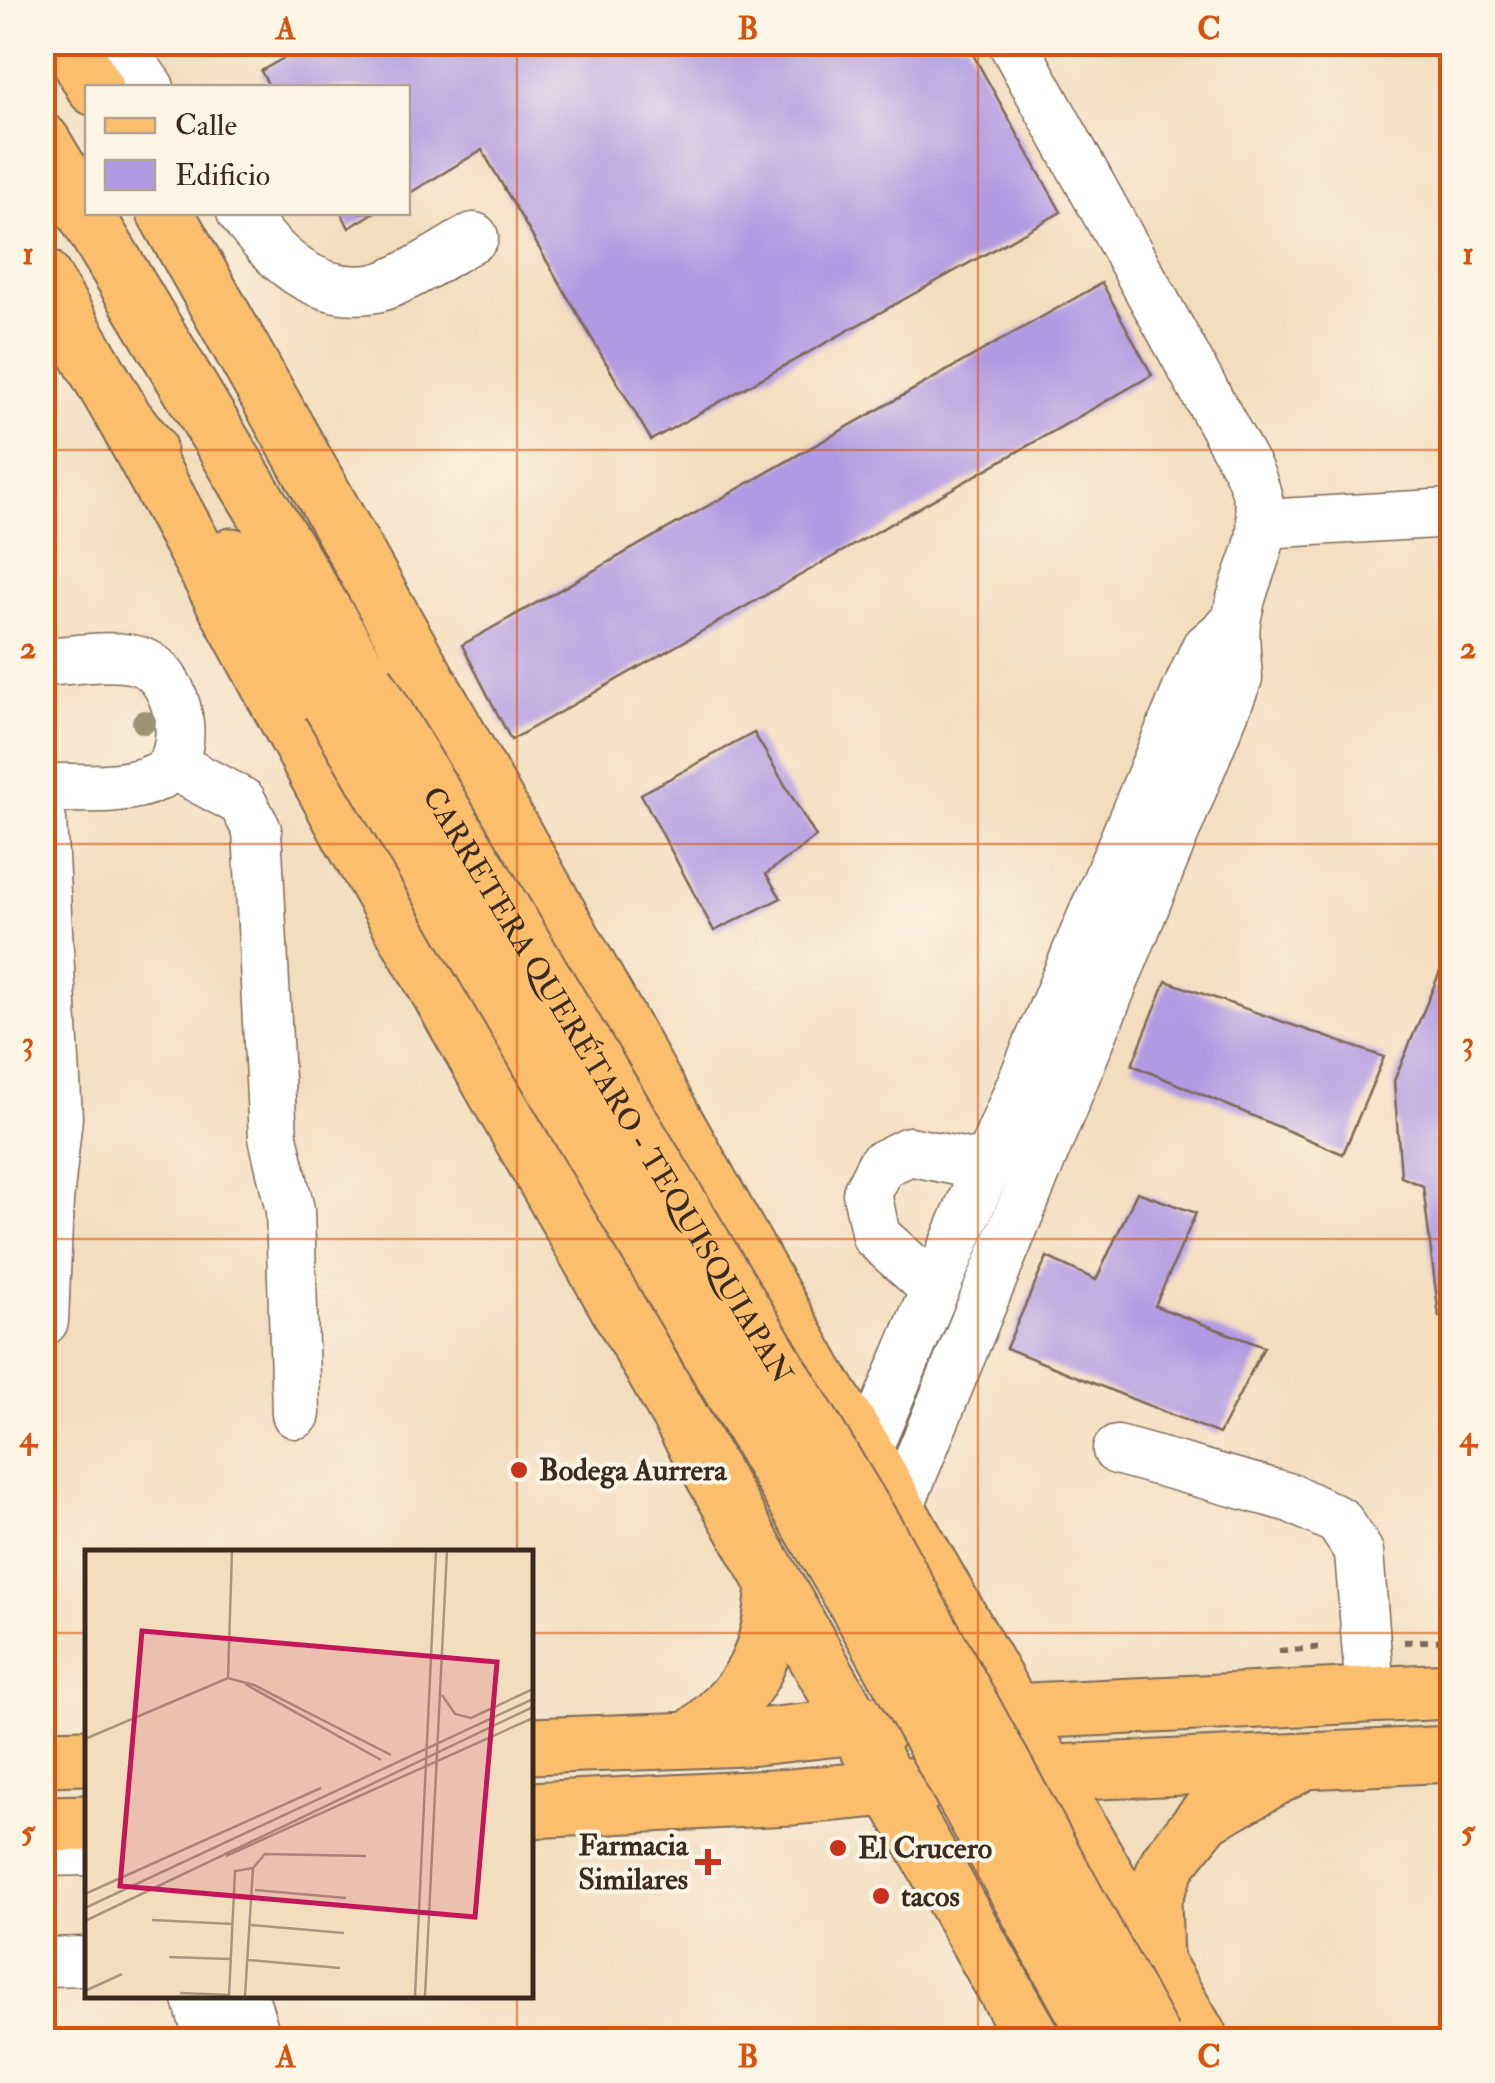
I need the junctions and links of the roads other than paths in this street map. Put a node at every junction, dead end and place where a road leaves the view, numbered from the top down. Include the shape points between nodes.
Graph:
1 (69, 42) edge
2 (118, 42) edge
3 (1012, 42) edge
4 (92, 85) edge
5 (148, 85) edge
6 (42, 142) edge
7 (167, 215) edge
8 (243, 215) edge
9 (474, 237) dead end
10 (42, 275) edge
11 (125, 419) junction
12 (1452, 513) edge
13 (1262, 524) junction
14 (1236, 622) junction
15 (42, 662) edge
16 (348, 693) junction
17 (173, 765) junction
18 (42, 788) edge
19 (42, 820) edge
20 (986, 1167) junction
21 (935, 1289) junction
22 (44, 1321) edge
23 (296, 1414) dead end
24 (1117, 1450) dead end
25 (866, 1453) junction
26 (902, 1516) junction
27 (775, 1584) junction
28 (804, 1638) junction
29 (1452, 1690) edge
30 (1370, 1694) junction
31 (1014, 1710) junction
32 (856, 1726) junction
33 (692, 1739) junction
34 (532, 1746) edge
35 (1452, 1754) edge
36 (85, 1757) edge
37 (42, 1758) edge
38 (1307, 1759) junction
39 (1049, 1772) junction
40 (890, 1788) junction
41 (532, 1810) edge
42 (85, 1823) edge
43 (42, 1824) edge
44 (85, 1851) edge
45 (42, 1852) edge
46 (1111, 1883) junction
47 (973, 1930) junction
48 (85, 1961) edge
49 (1155, 1961) junction
50 (42, 1962) edge
51 (197, 1998) edge
52 (245, 1998) edge
53 (209, 2040) edge
54 (257, 2040) edge
55 (1034, 2040) edge
56 (1100, 2040) edge
57 (1153, 2040) edge
58 (1202, 2040) edge

1 - 4 main road
2 - 5 street
3 - 13 street via 1248,470
6 - 16 main road, CARRETERA QUERÉTARO - TEQUISQUIAPAN
7 - 25 main road
8 - 9 street via 267,248 320,286 377,288
10 - 11 main road, CARRETERA QUERÉTARO - TEQUISQUIAPAN
11 - 16 main road, CARRETERA QUERÉTARO - TEQUISQUIAPAN
11 - 27 main road via 353,841
12 - 13 street
13 - 14 street via 1260,552
14 - 20 street via 1198,664
14 - 26 street via 1238,678
15 - 17 street via 141,661 158,671 172,690 179,746
16 - 56 main road, CARRETERA QUERÉTARO - TEQUISQUIAPAN, bridge
16 - 57 main road, CARRETERA QUERÉTARO - TEQUISQUIAPAN, bridge via 878,1535
17 - 18 street via 157,777 116,787
17 - 23 street via 242,802 257,830 274,1137 290,1210
19 - 22 street via 58,1117
20 - 21 street
20 - 21 street via 909,1151 881,1166 867,1194 876,1236
21 - 25 street
24 - 30 street via 1292,1498 1339,1520 1360,1552
25 - 26 main road
26 - 28 main road via 908,1587 893,1615 867,1635 835,1643
26 - 31 main road
27 - 28 main road
27 - 33 main road via 772,1630 756,1674 728,1711
28 - 32 main road
29 - 30 main road
30 - 31 main road
31 - 32 main road
31 - 39 main road
32 - 33 main road
32 - 40 main road
33 - 34 main road
35 - 38 main road
36 - 37 main road
38 - 39 main road
38 - 49 main road via 1206,1816 1168,1863 1153,1900
39 - 40 main road
39 - 46 main road
40 - 41 main road
40 - 47 main road
42 - 43 main road
44 - 45 street
46 - 47 main road via 1083,1863 1054,1854 1023,1858 996,1874 979,1900
46 - 49 main road
47 - 55 main road
48 - 50 street
49 - 58 main road
51 - 53 street
52 - 54 street

